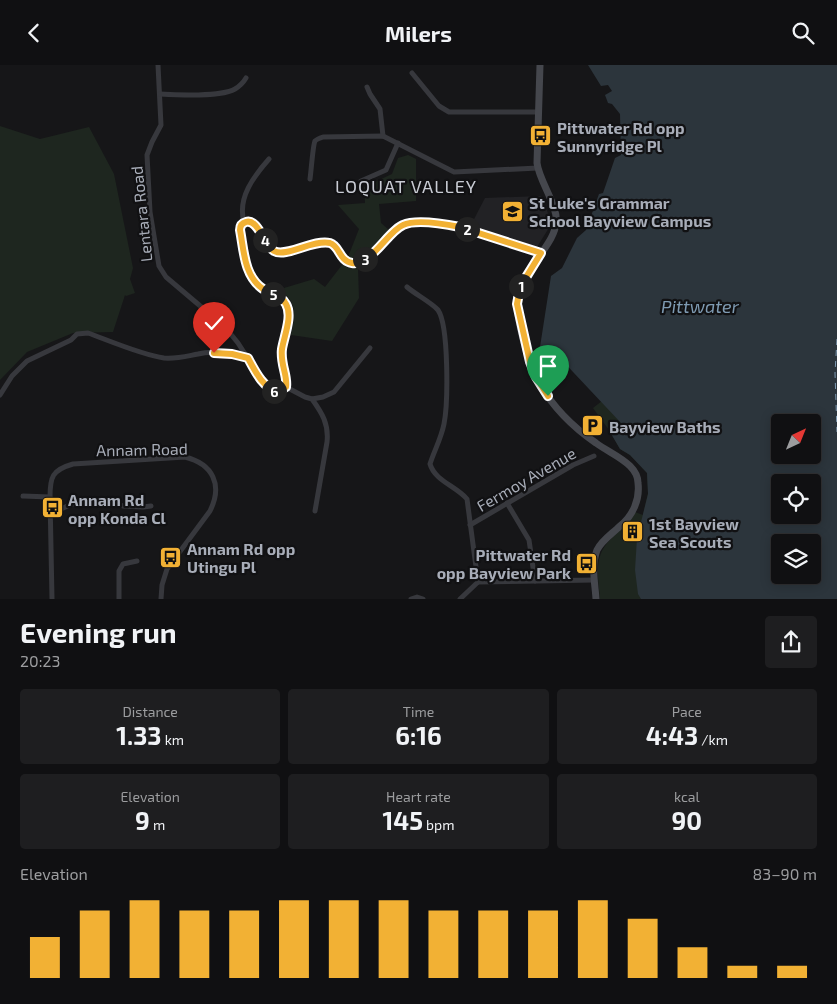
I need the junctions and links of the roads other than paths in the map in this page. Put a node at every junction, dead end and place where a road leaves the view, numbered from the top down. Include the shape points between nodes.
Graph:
1 (158, 65) edge
2 (540, 65) edge
3 (412, 73) dead end
4 (246, 78) dead end
5 (367, 87) dead end
6 (160, 94) junction
7 (538, 112) junction
8 (384, 136) junction
9 (398, 143) junction
10 (269, 159) dead end
11 (538, 168) junction
12 (310, 179) dead end
13 (361, 181) dead end
14 (244, 222) junction
15 (541, 253) junction
16 (407, 287) dead end
17 (370, 349) dead end
18 (248, 358) junction
19 (286, 387) junction
20 (0, 395) edge
21 (312, 399) junction
22 (594, 455) dead end
23 (23, 496) dead end
24 (50, 497) junction
25 (507, 503) junction
26 (152, 506) dead end
27 (316, 511) dead end
28 (50, 514) junction
29 (470, 525) junction
30 (137, 561) dead end
31 (594, 580) junction
32 (535, 581) junction
33 (478, 582) junction
34 (52, 599) edge
35 (119, 599) edge
36 (161, 599) edge
37 (411, 599) edge
38 (423, 599) edge
39 (460, 599) edge
40 (596, 599) edge

1 - 6 street, Lentara Road
2 - 7 main road
3 - 7 street via 439,106 449,112
4 - 6 street via 233,91 179,96
5 - 8 street via 380,109
6 - 18 street, Lentara Road via 161,125 148,155 150,212 158,265 166,277 225,327
7 - 11 main road
8 - 9 street
8 - 12 street via 316,139
9 - 11 street via 454,172
9 - 13 street via 386,170
10 - 14 street via 246,190 242,208
11 - 15 main road via 557,222
14 - 15 street via 253,223 277,252 314,243 330,243 352,263 362,261 400,226 415,222 460,227
14 - 19 street via 240,230 250,274 262,289 282,299 288,308 281,361
15 - 31 main road via 520,287 517,304 532,370 562,413 591,439 628,463 638,481 638,497 631,513 596,552
16 - 29 street via 437,309 443,321 448,378 444,424 430,464 435,475 462,492 467,499
17 - 21 street via 334,392
18 - 19 street, Lentara Road via 258,376 271,389 278,392
18 - 20 street via 214,353 165,358 88,333 78,334 27,361
19 - 21 street
21 - 27 street via 322,412 328,433
22 - 25 street, Fermoy Avenue
23 - 24 street
24 - 28 street, Annam Road
24 - 36 street, Annam Road via 52,477 73,463 185,457 206,467 216,483 215,502 167,569
25 - 29 street, Fermoy Avenue
25 - 32 street via 529,540
26 - 28 street via 123,506 111,501 72,504
28 - 34 street, Annam Road
29 - 33 street
30 - 35 street via 123,564 119,571
31 - 32 street
31 - 40 main road
32 - 33 street
33 - 39 street
37 - 38 street

